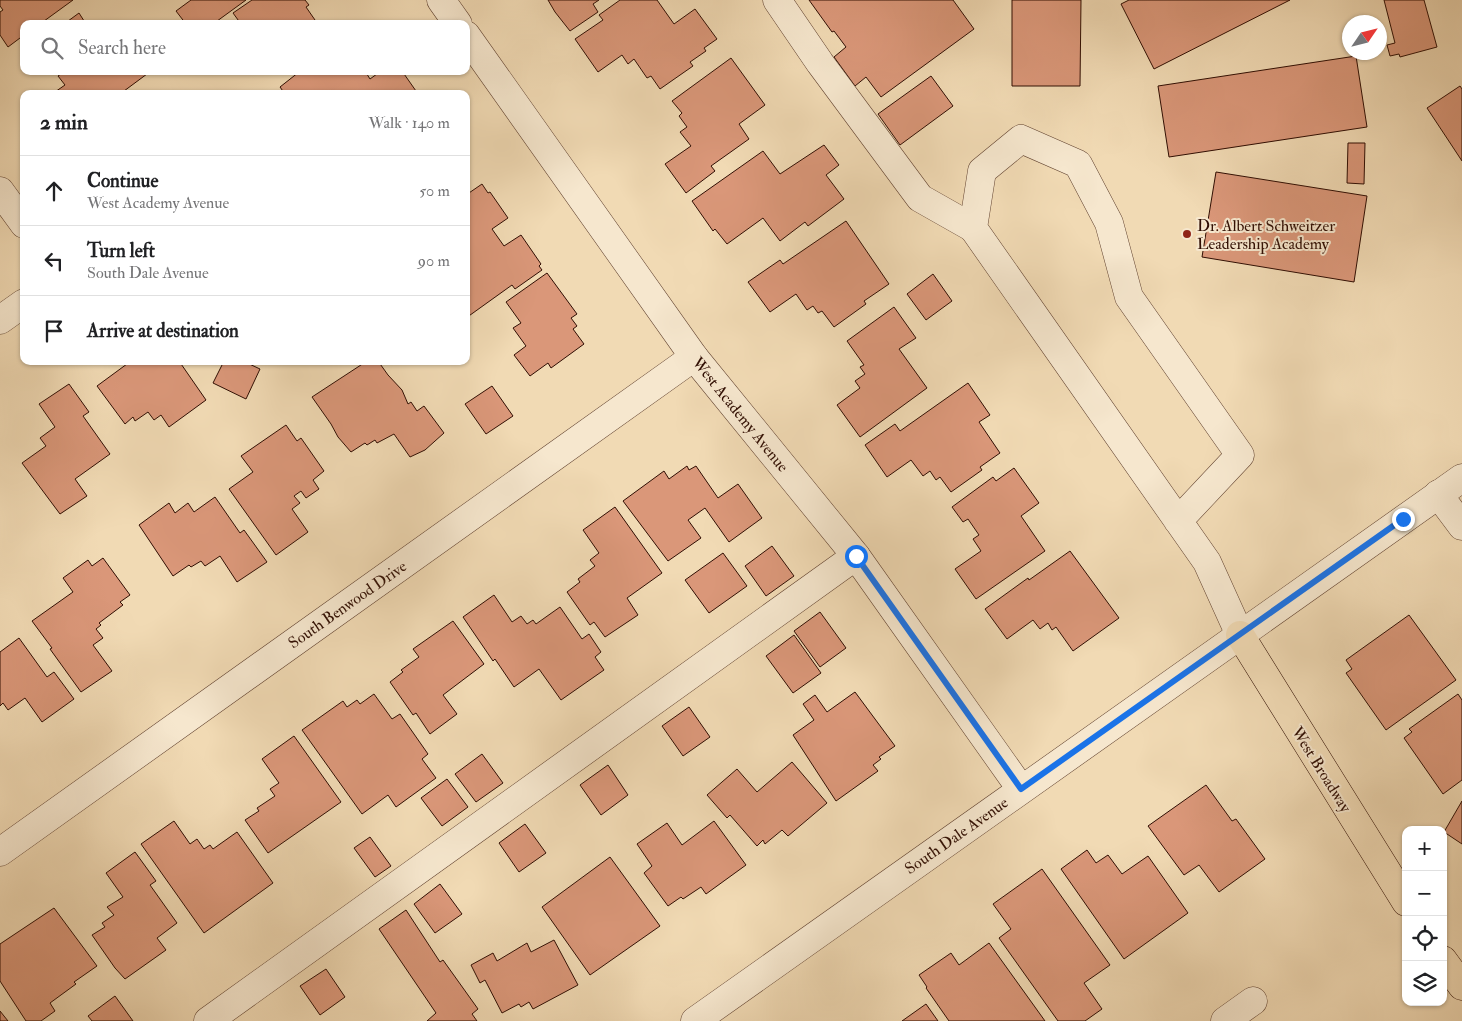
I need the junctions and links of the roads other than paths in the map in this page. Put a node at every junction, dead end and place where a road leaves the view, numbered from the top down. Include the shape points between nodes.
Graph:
1 (441, 0) edge
2 (777, 0) edge
3 (455, 20) edge
4 (470, 41) edge
5 (0, 191) edge
6 (20, 218) edge
7 (973, 228) junction
8 (20, 306) edge
9 (0, 320) edge
10 (694, 357) junction
11 (1462, 478) edge
12 (1438, 494) junction
13 (1178, 521) junction
14 (1462, 526) edge
15 (856, 556) junction
16 (1240, 634) junction
17 (1021, 789) junction
18 (0, 852) edge
19 (1402, 896) edge
20 (1444, 961) edge
21 (1462, 986) edge
22 (1253, 1001) dead end
23 (208, 1021) edge
24 (695, 1021) edge
25 (1225, 1021) edge

1 - 3 street
2 - 7 street via 920,198
4 - 10 street, West Academy Avenue
5 - 6 street
7 - 13 street
7 - 13 street via 982,171 1021,139 1078,164 1109,223 1129,297 1240,455
8 - 9 street
10 - 15 street, West Academy Avenue
10 - 18 street, South Benwood Drive
11 - 12 street, South Dale Avenue
12 - 14 street
12 - 16 street, South Dale Avenue
13 - 16 street via 1207,562
15 - 17 street, West Academy Avenue
15 - 23 street
16 - 17 street, South Dale Avenue
16 - 19 main road, West Broadway
17 - 24 street, South Dale Avenue
20 - 21 main road
22 - 25 street

